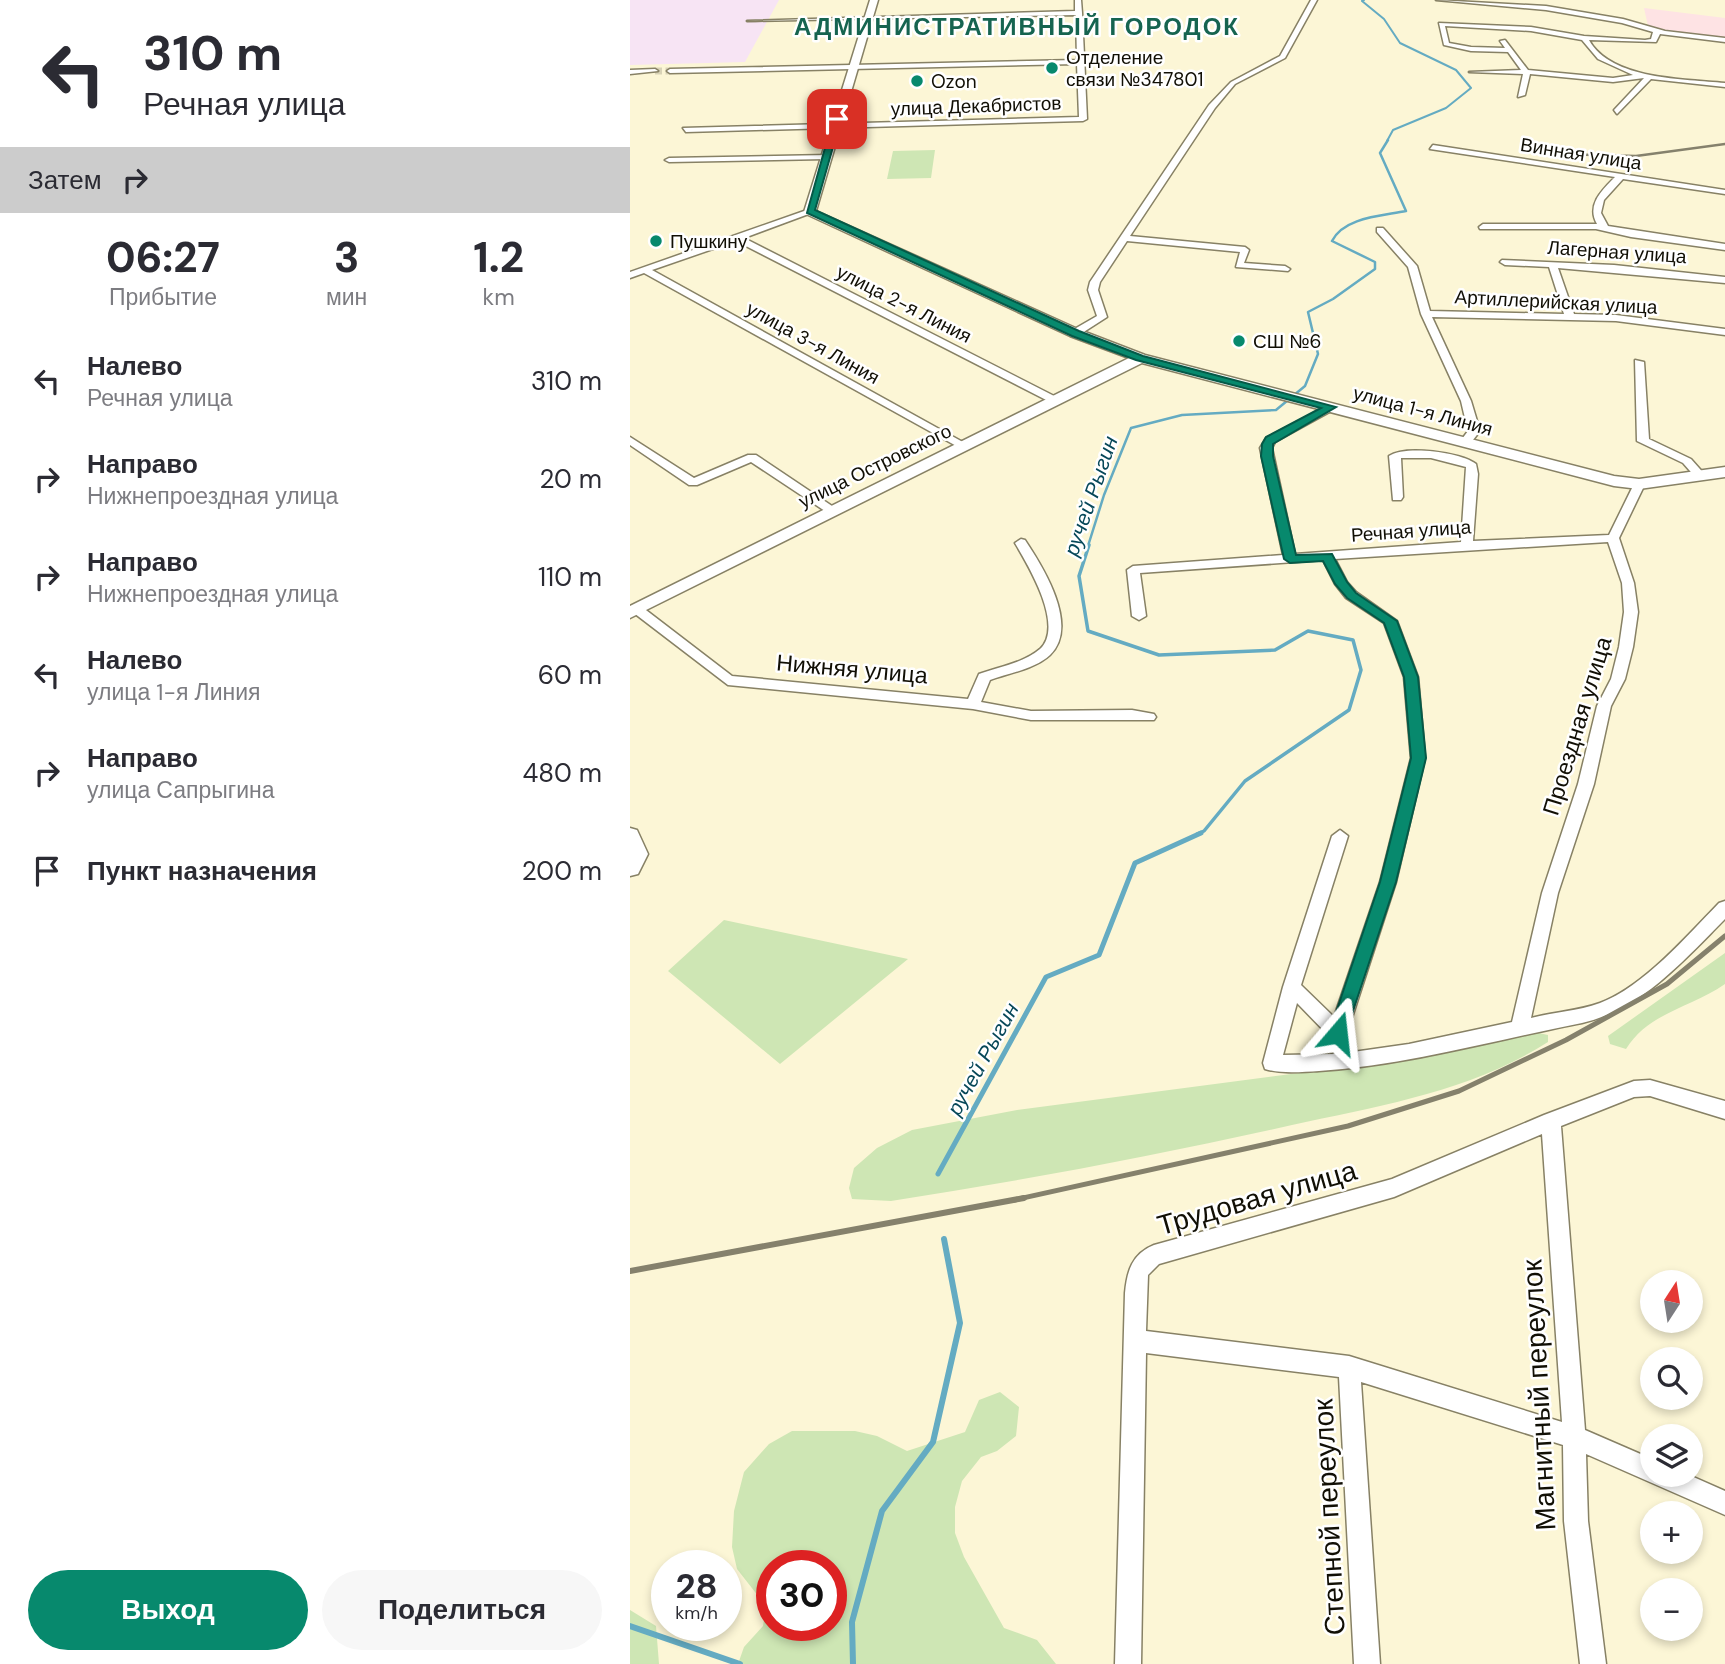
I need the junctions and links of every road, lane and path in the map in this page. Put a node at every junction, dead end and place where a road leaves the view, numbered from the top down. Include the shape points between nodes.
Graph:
1 (874, 0) edge
2 (1078, 0) edge
3 (1314, 0) edge
4 (1439, 0) edge
5 (1551, 0) edge
6 (1481, 1) edge
7 (1542, 7) junction
8 (1079, 12) junction
9 (1531, 14) dead end
10 (866, 18) junction
11 (750, 21) dead end
12 (1523, 21) dead end
13 (1490, 26) junction
14 (1516, 28) junction
15 (1659, 32) junction
16 (1584, 38) junction
17 (1725, 40) edge
18 (1508, 50) junction
19 (1080, 62) junction
20 (852, 67) junction
21 (655, 71) tunnel mouth
22 (670, 71) tunnel mouth
23 (630, 72) edge
24 (1472, 72) dead end
25 (1527, 73) junction
26 (1645, 76) junction
27 (1725, 85) edge
28 (1521, 95) dead end
29 (1617, 111) dead end
30 (834, 126) junction
31 (686, 130) dead end
32 (1433, 147) dead end
33 (825, 157) junction
34 (669, 160) dead end
35 (1620, 176) junction
36 (1725, 192) edge
37 (810, 212) junction
38 (1483, 227) dead end
39 (1604, 227) junction
40 (1380, 230) dead end
41 (737, 238) junction
42 (1125, 238) junction
43 (1725, 247) edge
44 (1505, 262) dead end
45 (1553, 265) junction
46 (1285, 269) dead end
47 (645, 270) junction
48 (630, 275) edge
49 (1725, 280) edge
50 (1426, 314) junction
51 (1570, 316) junction
52 (1725, 332) edge
53 (1075, 333) junction
54 (1140, 358) junction
55 (1639, 362) dead end
56 (1056, 401) junction
57 (1331, 407) junction
58 (630, 440) edge
59 (1465, 443) junction
60 (964, 446) junction
61 (1725, 472) edge
62 (1701, 477) junction
63 (1639, 484) junction
64 (1397, 497) dead end
65 (832, 510) junction
66 (1613, 538) junction
67 (1021, 543) dead end
68 (1467, 545) junction
69 (1327, 556) junction
70 (1290, 559) junction
71 (634, 611) edge
72 (1139, 616) dead end
73 (973, 704) junction
74 (1149, 717) dead end
75 (1340, 836) dead end
76 (1725, 908) edge
77 (1292, 987) junction
78 (1520, 1027) junction
79 (1338, 1033) junction
80 (1346, 1059) junction
81 (1725, 1110) edge
82 (1551, 1121) junction
83 (1137, 1341) junction
84 (1349, 1367) junction
85 (1574, 1437) junction
86 (1640, 1466) edge
87 (1689, 1487) edge
88 (1725, 1503) edge
89 (1128, 1664) edge
90 (1367, 1664) edge
91 (1593, 1664) edge

1 - 10 street
2 - 8 street, улица Декабристов
3 - 42 street via 1283,57 1233,83 1212,107
4 - 6 street
5 - 7 street
6 - 7 street
6 - 13 street
7 - 9 street
7 - 15 street via 1635,23
8 - 10 street
8 - 19 street, улица Декабристов
10 - 11 street
10 - 20 street
12 - 14 street
13 - 14 street
13 - 18 street
13 - 18 street via 1441,24 1446,44
14 - 16 street
15 - 16 street via 1649,42
15 - 17 street
16 - 26 street via 1587,47 1606,62
18 - 25 street
19 - 20 street
19 - 30 street, улица Декабристов via 1083,119
20 - 22 street
20 - 30 street
21 - 23 street
24 - 25 street
25 - 26 street via 1613,80
25 - 28 street
26 - 27 street
26 - 29 street
30 - 31 street
30 - 33 street
32 - 35 street, Винная улица
33 - 34 street
33 - 37 street
35 - 36 street, Винная улица
35 - 39 street via 1595,210
37 - 41 street
37 - 53 street, улица 1-я Линия
38 - 39 street
39 - 43 street
40 - 50 street via 1412,266
41 - 47 street
41 - 56 street, улица 2-я Линия
42 - 46 street via 1245,250 1238,265
42 - 53 street via 1093,286 1102,317
44 - 45 street, Лагерная улица
45 - 49 street, Лагерная улица
45 - 51 street
47 - 48 street
47 - 60 street, улица 3-я Линия
50 - 51 street, Артиллерийская улица
50 - 59 street via 1473,422 1474,430
51 - 52 street, Артиллерийская улица
53 - 54 street, улица 1-я Линия
54 - 56 street, улица Островского
54 - 57 street, улица 1-я Линия
55 - 62 street via 1643,441 1687,461
56 - 60 street, улица Островского
57 - 59 street, улица 1-я Линия
57 - 70 street via 1267,444
58 - 65 street via 693,484 752,457
59 - 63 street, улица 1-я Линия
60 - 65 street, улица Островского
61 - 62 street
62 - 63 street
63 - 66 street
64 - 68 street via 1395,456 1451,458 1472,466
65 - 71 street, улица Островского
66 - 68 street, Речная улица
66 - 78 street, Проездная улица via 1628,583 1631,612 1626,647 1618,679 1604,706 1586,784 1550,893
67 - 73 street via 1049,593 1054,641 1037,657 984,677
68 - 69 street, Речная улица
69 - 70 street, Речная улица
69 - 79 street via 1341,584 1390,621 1411,677 1419,758 1388,882
70 - 72 street, Речная улица via 1133,570
71 - 73 street, Нижняя улица via 728,680
73 - 74 street, Нижняя улица via 1023,716
75 - 77 street
76 - 78 street via 1616,1004
77 - 79 street
77 - 80 street via 1272,1063
78 - 80 street
79 - 80 street
81 - 82 street, Трудовая улица via 1643,1088
82 - 83 street, Трудовая улица via 1394,1188 1154,1255 1143,1261 1137,1275
82 - 85 street, Магнитный переулок
83 - 84 street, Степной переулок
83 - 89 street, Трудовая улица
84 - 85 street, Степной переулок
84 - 90 street, Степной переулок
85 - 86 street, Степной переулок
85 - 91 street, Магнитный переулок via 1576,1521
87 - 88 street

